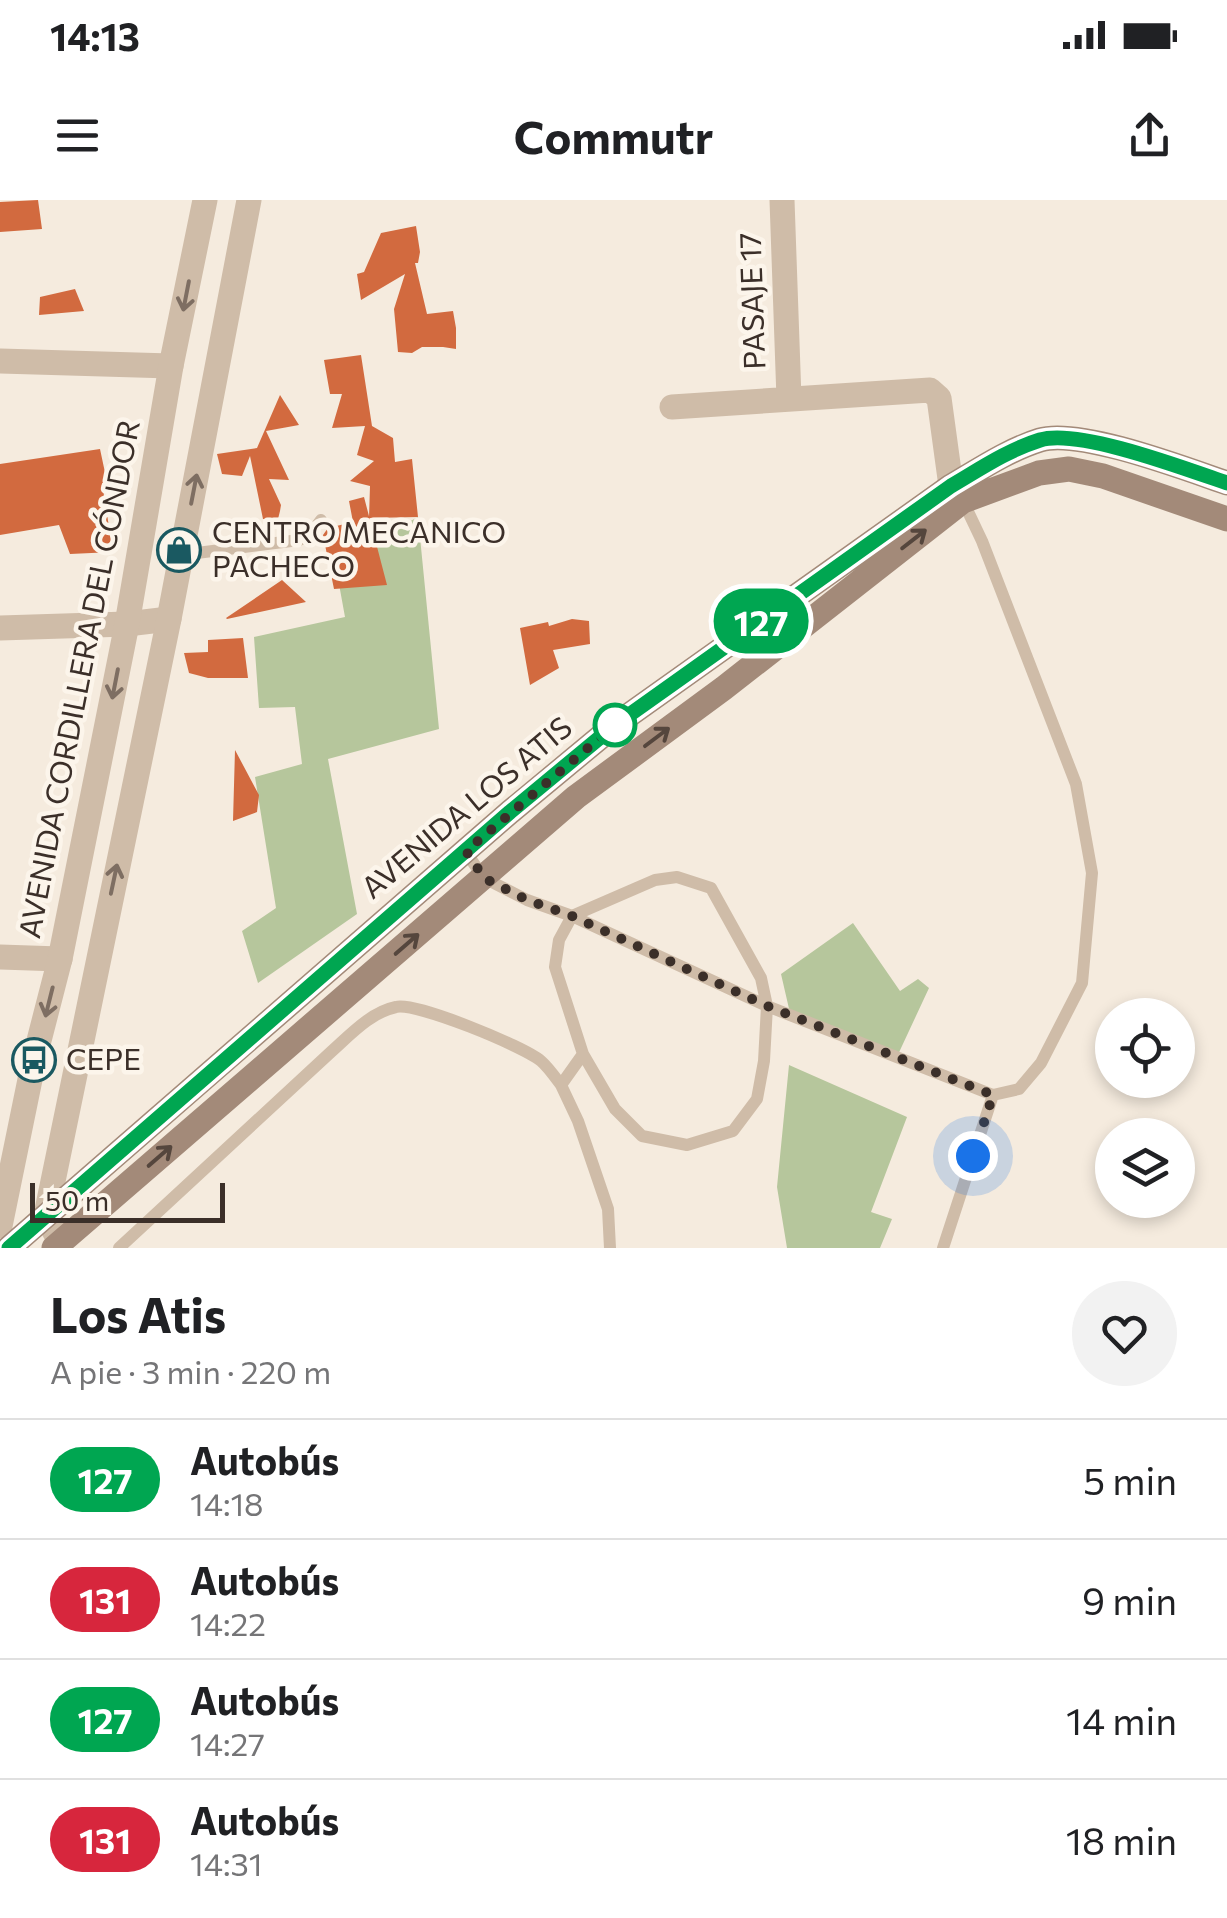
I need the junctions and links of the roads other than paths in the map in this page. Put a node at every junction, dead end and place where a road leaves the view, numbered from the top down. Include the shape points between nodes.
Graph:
1 (205, 200) edge
2 (248, 200) edge
3 (782, 200) edge
4 (0, 362) edge
5 (171, 366) junction
6 (789, 399) junction
7 (672, 407) dead end
8 (1227, 483) edge
9 (957, 493) junction
10 (1227, 518) edge
11 (321, 520) dead end
12 (181, 555) junction
13 (169, 619) junction
14 (126, 624) junction
15 (0, 628) edge
16 (466, 851) junction
17 (484, 878) junction
18 (572, 916) junction
19 (0, 957) edge
20 (60, 959) junction
21 (767, 1006) junction
22 (583, 1054) junction
23 (562, 1085) junction
24 (993, 1095) junction
25 (46, 1215) junction
26 (0, 1226) edge
27 (57, 1245) edge
28 (9, 1248) edge
29 (119, 1248) edge
30 (610, 1248) edge
31 (943, 1248) edge

1 -> 5 street, AVENIDA CORDILLERA DEL CÓNDOR
12 -> 2 street
3 - 6 street, PASAJE 17
4 - 5 street
5 - 14 street, AVENIDA CORDILLERA DEL CÓNDOR
6 - 7 street
6 - 9 street via 930,390 939,398
8 - 9 main road, AVENIDA LOS ATIS via 1080,438 1044,438 1008,453
9 - 10 main road, AVENIDA LOS ATIS via 1069,469
9 - 16 main road, AVENIDA LOS ATIS via 615,725
17 -> 9 main road, AVENIDA LOS ATIS
9 - 24 lane via 1076,784 1092,873 1082,983 1030,1076 1019,1089
11 - 12 lane via 298,540
12 - 13 street
13 - 14 street
25 -> 13 street
14 - 15 street
14 -> 20 street, AVENIDA CORDILLERA DEL CÓNDOR
16 - 17 lane
16 - 25 main road, AVENIDA LOS ATIS
17 - 18 lane
27 -> 17 main road, AVENIDA LOS ATIS
18 - 21 lane
18 - 21 lane via 655,880 677,877 711,888 761,978
18 - 22 lane via 555,967
19 - 20 street
20 -> 26 street, AVENIDA CORDILLERA DEL CÓNDOR
21 - 22 lane via 757,1100 734,1131 687,1145 642,1136 615,1109
21 - 24 lane
22 - 23 lane
23 - 29 lane via 540,1060 484,1031 400,1005 386,1010 362,1024
23 - 30 lane via 608,1209
24 - 31 lane
25 - 27 street
25 - 28 main road, AVENIDA LOS ATIS

